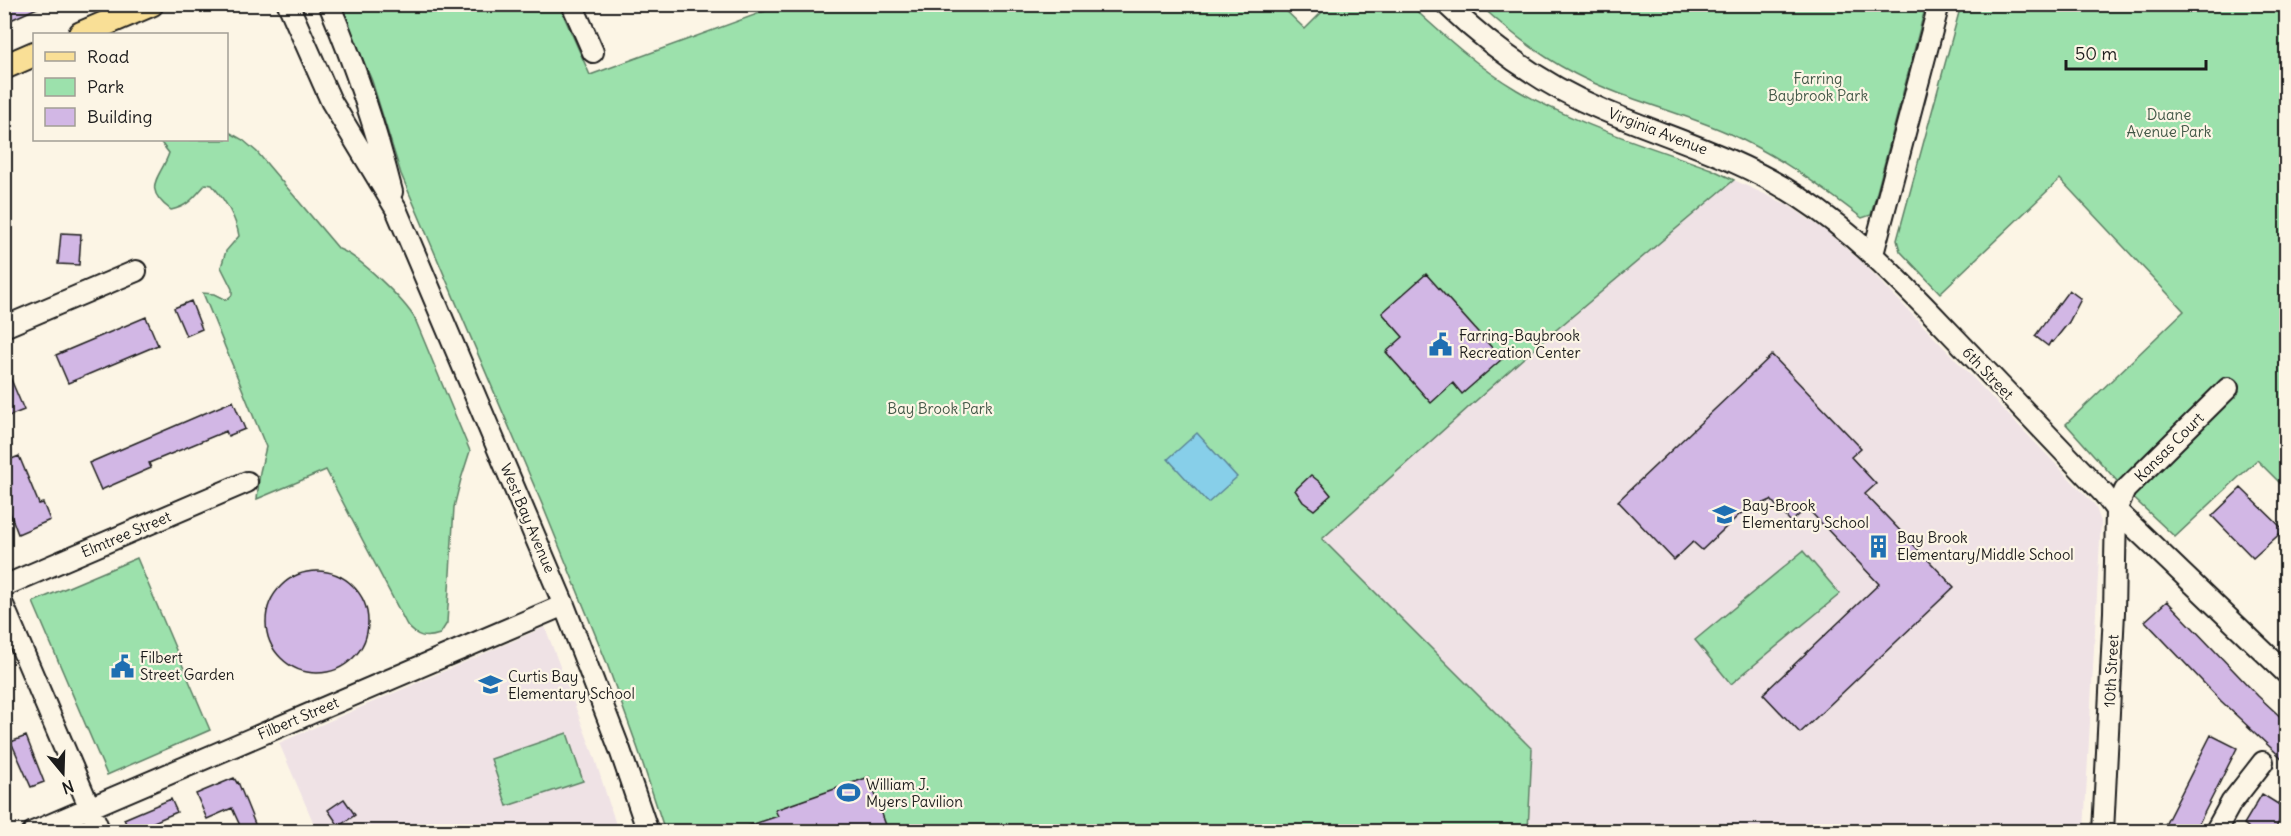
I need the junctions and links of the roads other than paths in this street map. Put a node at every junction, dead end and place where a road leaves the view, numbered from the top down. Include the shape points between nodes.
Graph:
1 (151, 4) edge
2 (288, 4) edge
3 (329, 4) edge
4 (572, 4) edge
5 (1446, 4) edge
6 (1939, 4) edge
7 (83, 33) edge
8 (592, 52) dead end
9 (33, 54) edge
10 (4, 67) edge
11 (396, 209) junction
12 (1873, 254) junction
13 (136, 271) dead end
14 (4, 327) edge
15 (2228, 388) dead end
16 (247, 482) dead end
17 (2116, 510) junction
18 (4, 586) edge
19 (564, 605) junction
20 (4, 607) edge
21 (2286, 673) edge
22 (2263, 762) dead end
23 (90, 807) junction
24 (33, 831) edge
25 (100, 831) edge
26 (648, 831) edge
27 (2103, 831) edge
28 (2215, 831) edge

1 - 7 main road
2 - 11 street, West Bay Avenue via 331,101
3 - 11 street, West Bay Avenue via 362,86
4 - 8 street
5 - 12 street, Virginia Avenue via 1491,44 1565,92 1759,174 1807,202
6 - 12 street
9 - 10 main road
11 - 19 street, West Bay Avenue
12 - 17 street, 6th Street
13 - 14 street
15 - 17 street, Kansas Court via 2125,490
16 - 18 street, Elmtree Street
17 - 21 street, 6th Street
17 - 27 street, 10th Street
19 - 23 street, Filbert Street
19 - 26 street, West Bay Avenue
20 - 23 street
22 - 28 street
23 - 24 street, Filbert Street
23 - 25 street

